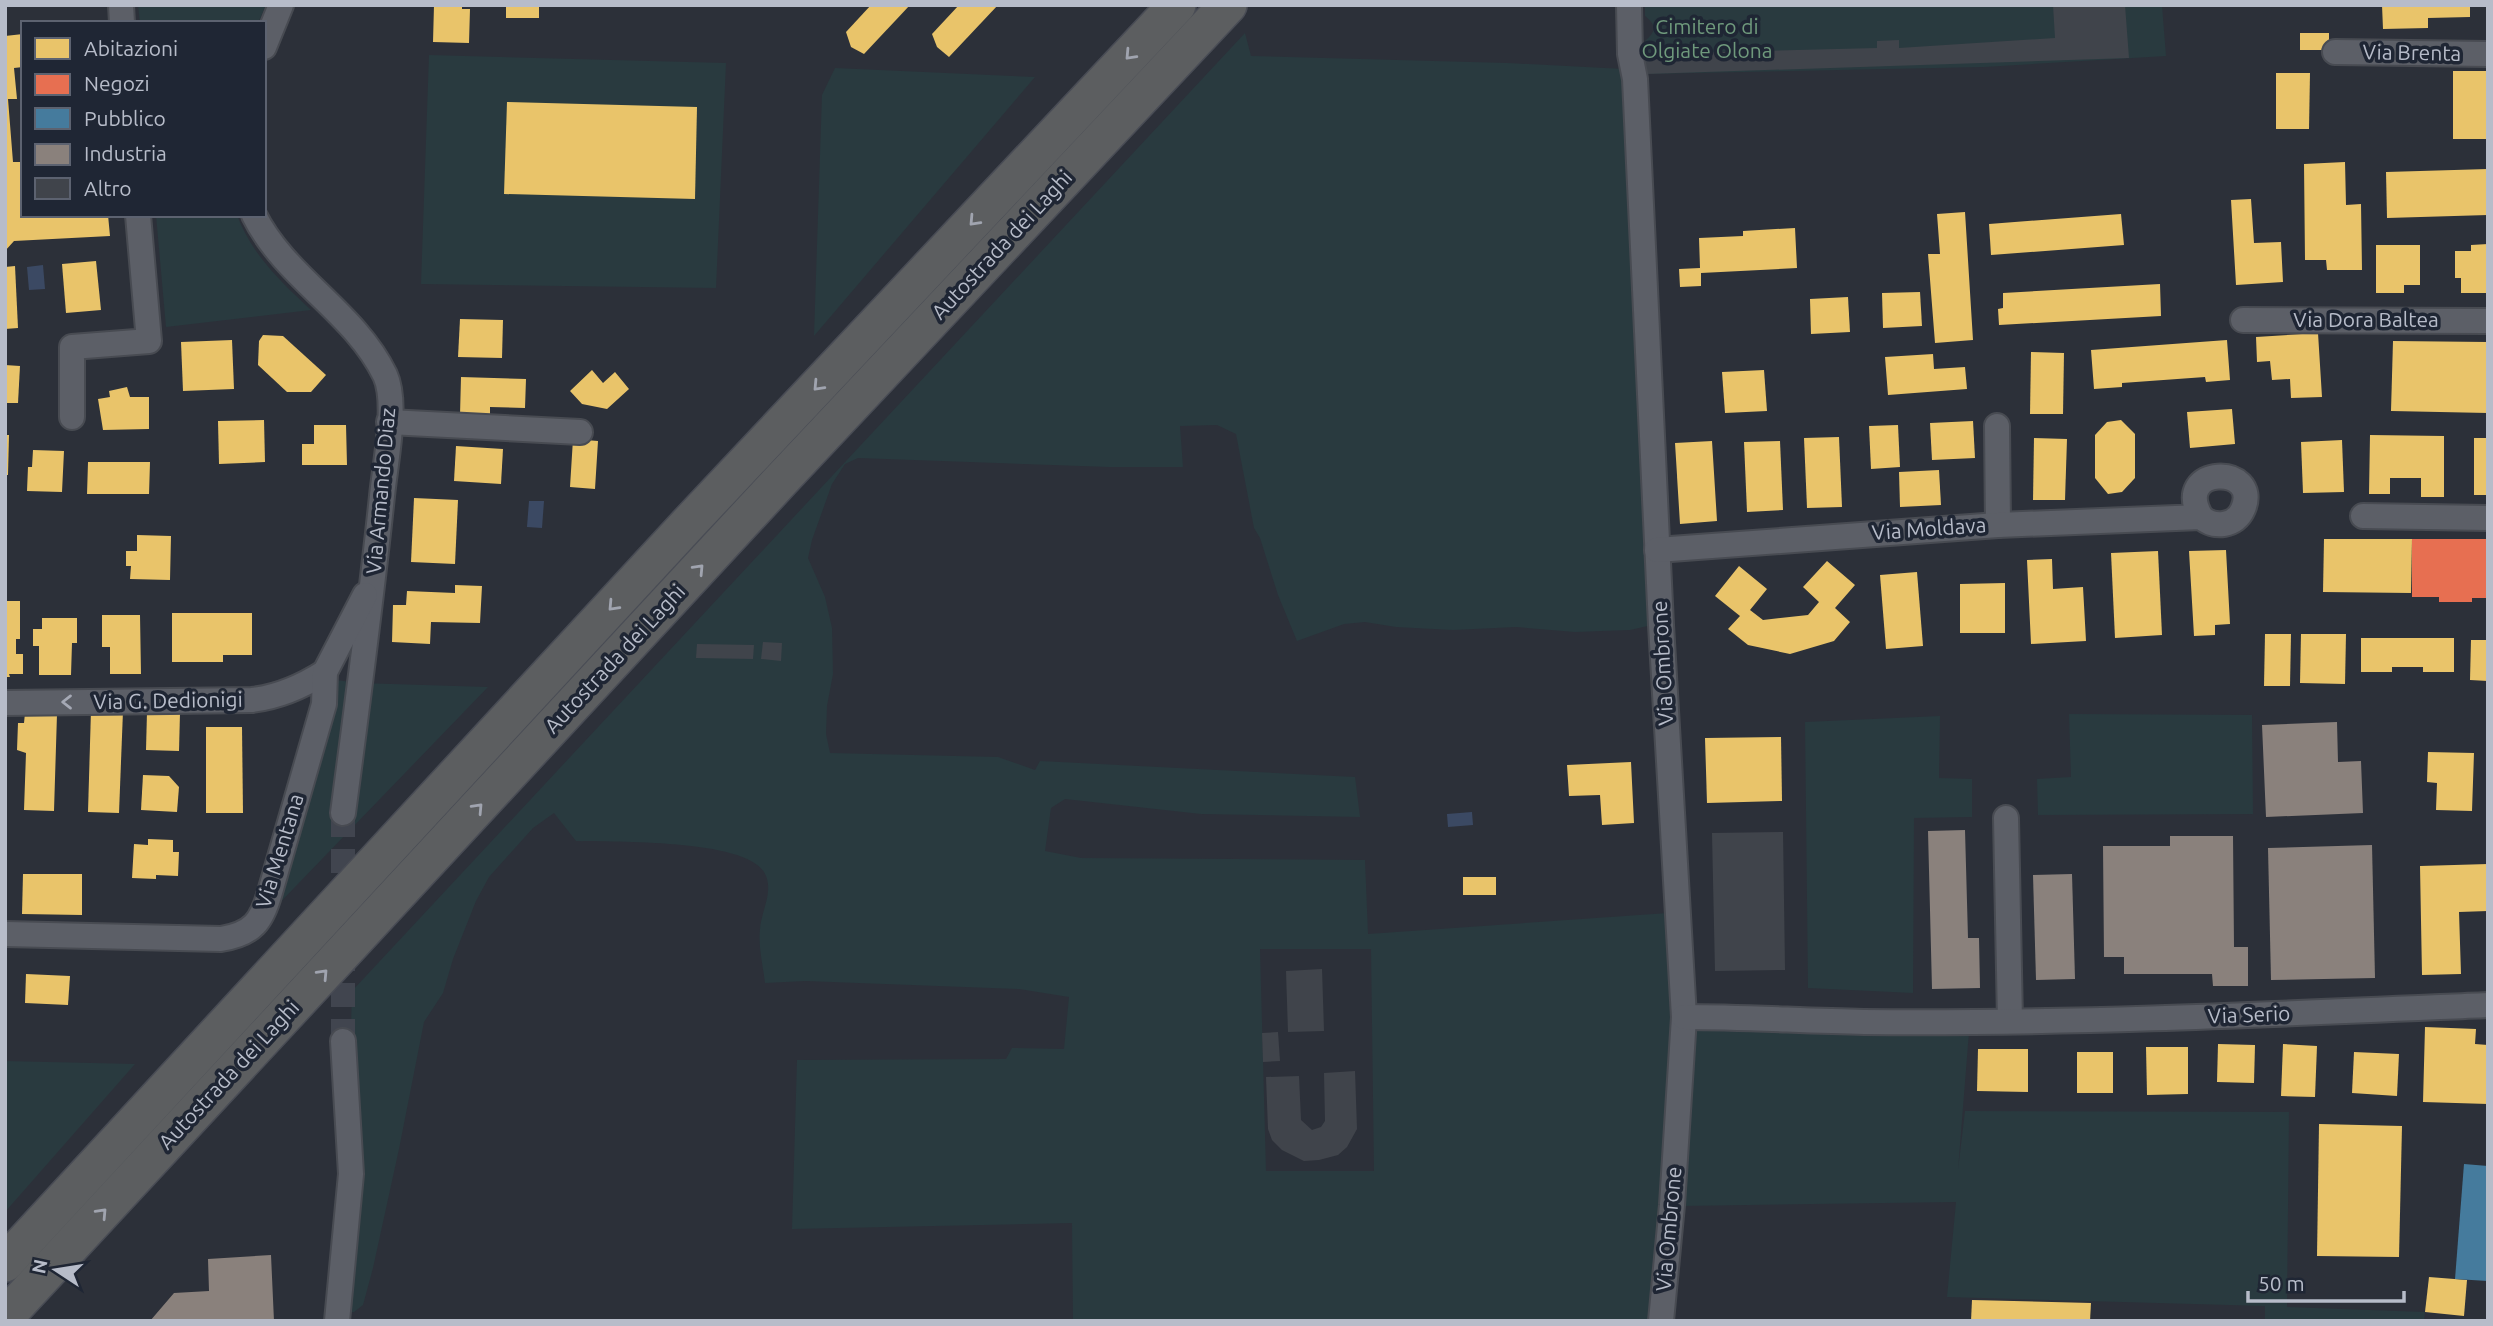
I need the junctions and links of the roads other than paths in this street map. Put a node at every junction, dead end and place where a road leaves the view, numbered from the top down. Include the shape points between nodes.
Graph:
1 (281, 5) edge
2 (1177, 5) edge
3 (1228, 5) edge
4 (1629, 5) edge
5 (266, 42) edge
6 (2335, 52) dead end
7 (2488, 54) edge
8 (138, 217) edge
9 (255, 217) edge
10 (2243, 320) dead end
11 (2488, 321) edge
12 (72, 416) dead end
13 (389, 422) junction
14 (1997, 426) dead end
15 (580, 432) dead end
16 (2363, 516) dead end
17 (2202, 517) dead end
18 (2488, 518) edge
19 (1998, 524) junction
20 (1657, 550) junction
21 (373, 579) junction
22 (325, 672) junction
23 (5, 703) edge
24 (343, 813) tunnel mouth
25 (2006, 818) dead end
26 (5, 934) edge
27 (2488, 1005) edge
28 (1684, 1017) junction
29 (2010, 1020) junction
30 (344, 1041) tunnel mouth
31 (5, 1263) edge
32 (5, 1317) edge
33 (337, 1321) edge
34 (1661, 1321) edge

1 - 5 street
2 -> 31 highway, Autostrada dei Laghi
32 -> 3 highway, Autostrada dei Laghi
4 - 20 street, Via Ombrone
6 - 7 street, Via Brenta
8 - 12 street via 149,341 72,346
9 - 13 street, Via Armando Diaz via 281,258 379,363 389,388
10 - 11 street, Via Dora Baltea
13 - 15 street
13 - 21 street, Via Armando Diaz
14 - 19 street
16 - 18 street
17 - 19 street, Via Moldava
19 - 20 street, Via Moldava
20 - 28 street, Via Ombrone
21 - 22 street, Via Mentana
21 - 24 street, Via Armando Diaz
22 -> 23 street, Via G. Dedionigi via 308,683 252,701
22 - 26 street, Via Mentana via 324,704 270,892 251,929 222,939
25 - 29 street
27 - 29 street, Via Serio
28 - 29 street, Via Serio
28 - 34 street, Via Ombrone
30 - 33 street via 351,1174

